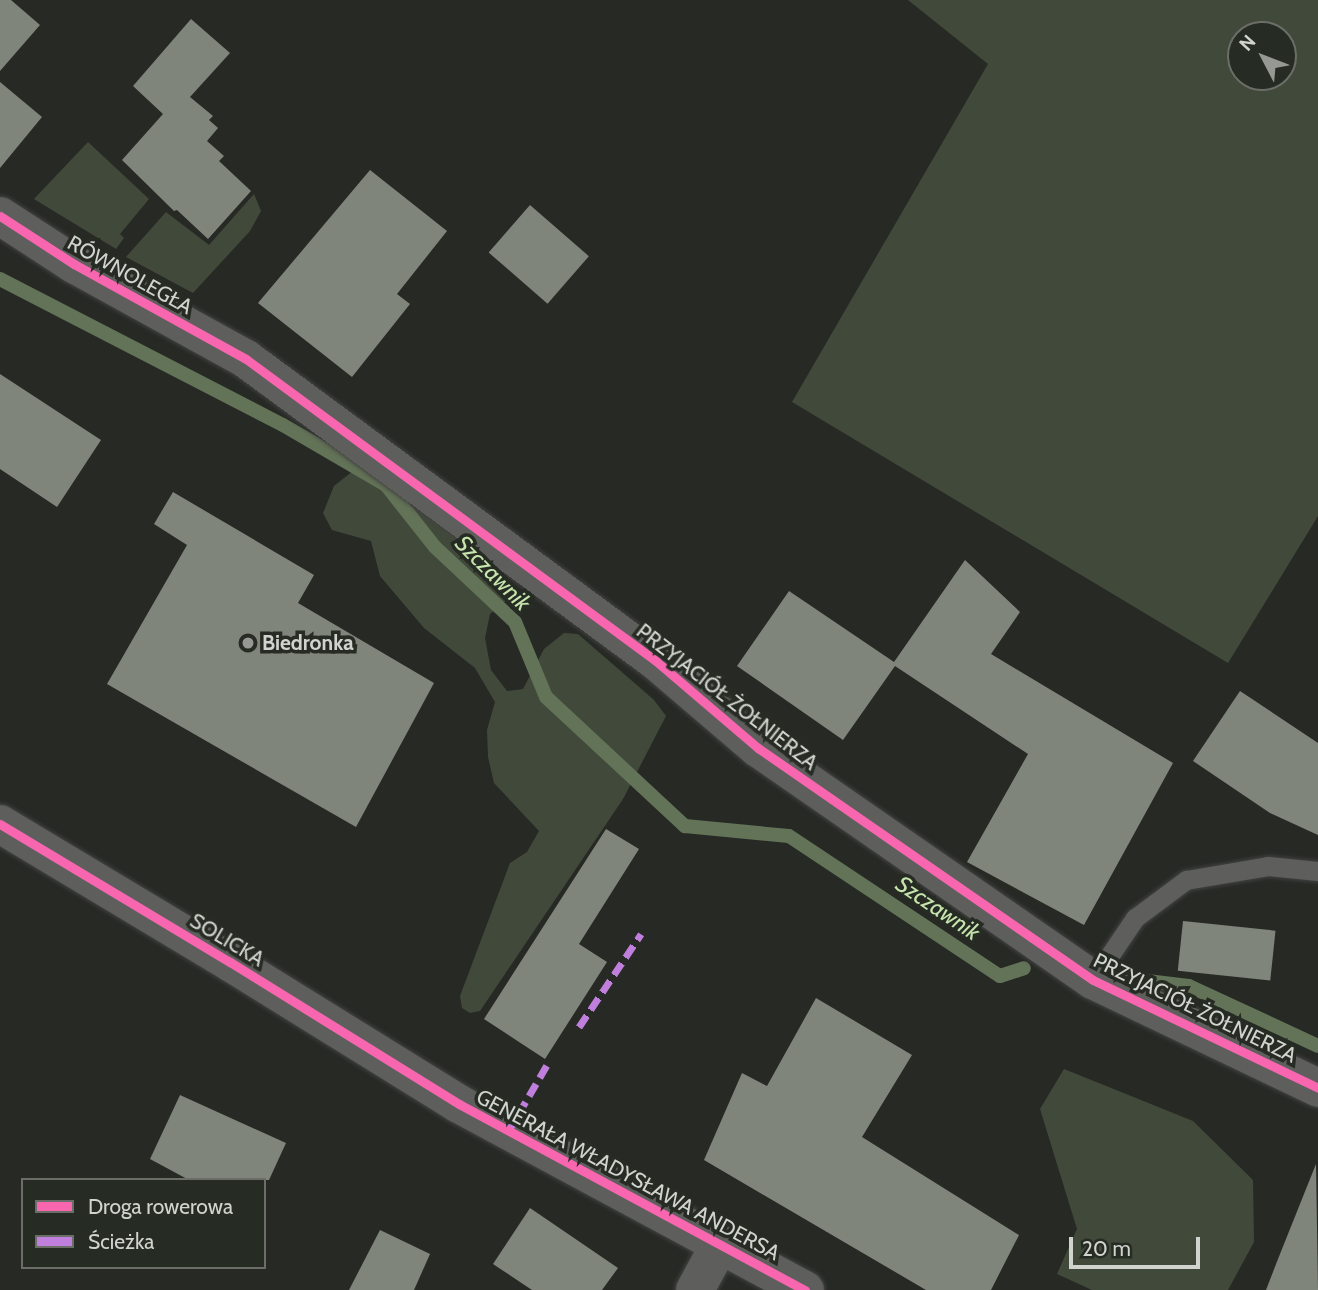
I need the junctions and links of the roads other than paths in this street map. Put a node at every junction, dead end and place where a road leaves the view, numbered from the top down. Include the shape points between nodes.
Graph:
1 (0, 216) edge
2 (246, 359) joint
3 (0, 824) edge
4 (1318, 871) edge
5 (1093, 979) junction
6 (434, 1088) joint
7 (1318, 1088) edge
8 (720, 1244) junction
9 (695, 1290) edge
10 (806, 1290) edge

1 - 2 street, RÓWNOLEGŁA via 69,262
2 - 5 street, PRZYJACIÓŁ ŻOŁNIERZA via 656,661 758,748
3 - 6 street, SOLICKA
4 - 5 lane, PRZYJACIÓŁ ŻOŁNIERZA via 1268,866 1186,880 1135,918
5 - 7 street, PRZYJACIÓŁ ŻOŁNIERZA
6 - 8 street, GENERAŁA WŁADYSŁAWA ANDERSA
8 - 9 street
8 - 10 street, GENERAŁA WŁADYSŁAWA ANDERSA

